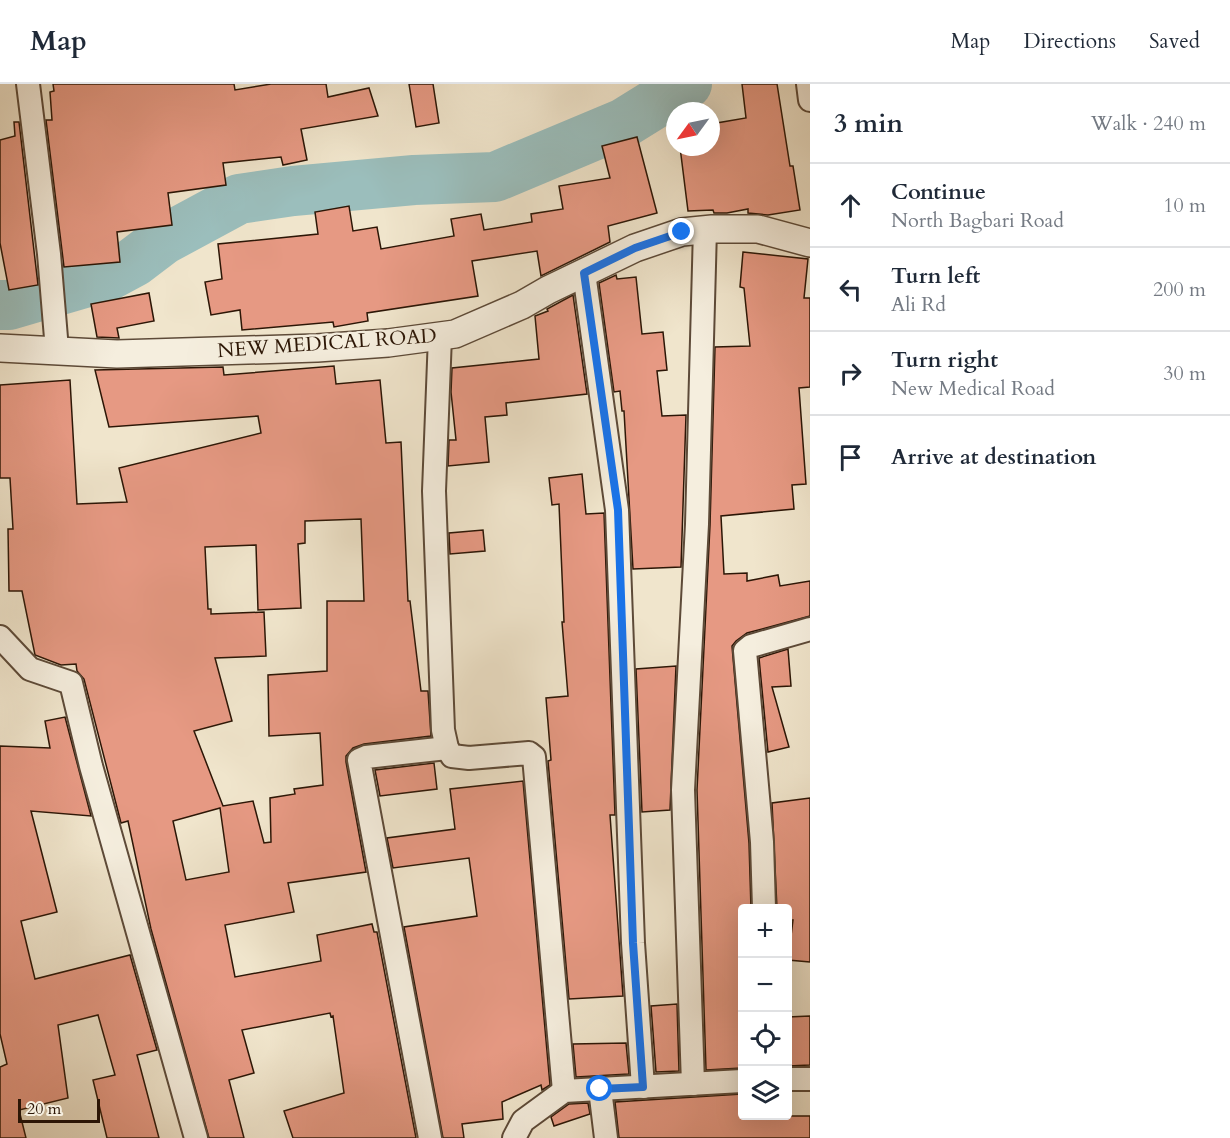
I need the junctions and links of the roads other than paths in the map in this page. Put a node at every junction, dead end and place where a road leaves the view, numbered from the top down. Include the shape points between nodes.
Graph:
1 (28, 84) edge
2 (808, 84) edge
3 (810, 100) edge
4 (705, 229) junction
5 (810, 243) edge
6 (584, 273) junction
7 (440, 336) junction
8 (0, 348) edge
9 (57, 350) junction
10 (810, 629) edge
11 (0, 637) edge
12 (447, 748) junction
13 (764, 904) edge
14 (792, 1079) edge
15 (810, 1079) edge
16 (738, 1081) edge
17 (693, 1084) junction
18 (643, 1087) junction
19 (600, 1089) junction
20 (564, 1091) junction
21 (196, 1138) edge
22 (430, 1138) edge
23 (514, 1138) edge
24 (606, 1138) edge

1 - 9 street
2 - 3 street
4 - 5 street, NEW MEDICAL ROAD via 758,229
4 - 6 street, NEW MEDICAL ROAD via 682,232 635,248
4 - 17 street via 697,524 683,790
6 - 7 street, NEW MEDICAL ROAD via 483,323
6 - 18 street via 618,510 633,943
7 - 9 street, NEW MEDICAL ROAD via 305,348 117,354
7 - 12 street via 434,491 443,730
8 - 9 street, NEW MEDICAL ROAD
10 - 13 street via 751,646 746,651
11 - 21 street via 30,669 71,683
12 - 20 street via 452,756 469,758 530,753 534,756
12 - 22 street via 359,760
14 - 15 street
16 - 17 street
17 - 18 street
18 - 19 street
19 - 20 street
19 - 24 street
20 - 23 street via 523,1121

